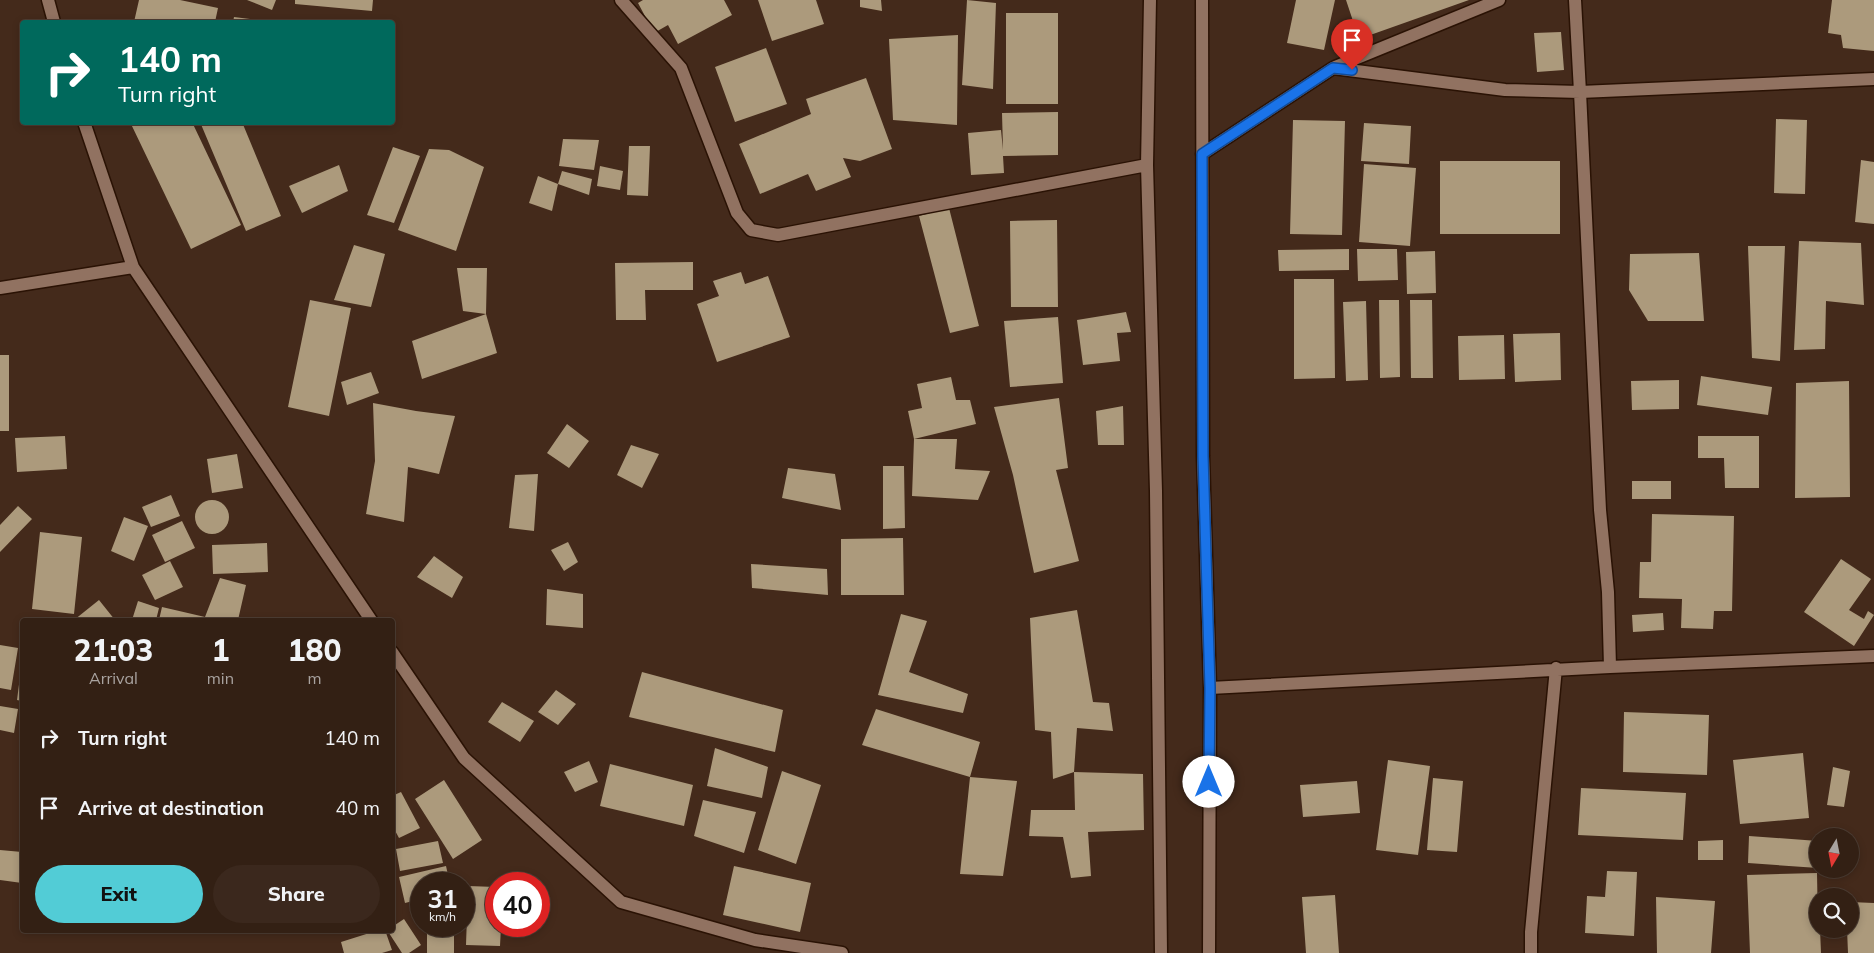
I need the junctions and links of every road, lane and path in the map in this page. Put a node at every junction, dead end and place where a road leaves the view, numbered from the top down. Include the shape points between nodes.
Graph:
1 (48, 0) edge
2 (621, 0) edge
3 (1150, 0) edge
4 (1202, 0) edge
5 (1499, 0) edge
6 (1575, 0) edge
7 (53, 20) edge
8 (1333, 68) junction
9 (1874, 79) edge
10 (1580, 92) junction
11 (85, 125) edge
12 (1202, 154) junction
13 (1147, 165) junction
14 (133, 267) junction
15 (0, 288) edge
16 (370, 618) edge
17 (395, 656) edge
18 (1874, 656) edge
19 (1610, 667) junction
20 (1556, 668) junction
21 (1210, 688) junction
22 (842, 953) edge
23 (1161, 953) edge
24 (1209, 953) edge
25 (1532, 953) edge

1 - 7 street
2 - 13 street via 681,68 738,213 751,230 778,235
3 - 13 street
4 - 12 street
5 - 8 street
6 - 10 street
8 - 10 street via 1505,90
8 - 12 street
9 - 10 street
10 - 19 street
11 - 14 street
12 - 21 street via 1203,456
13 - 23 street via 1156,491
14 - 15 street
14 - 16 street
17 - 22 street via 464,758 621,902 755,940
18 - 19 street
19 - 20 street
20 - 21 street
20 - 25 street via 1531,932
21 - 24 street

